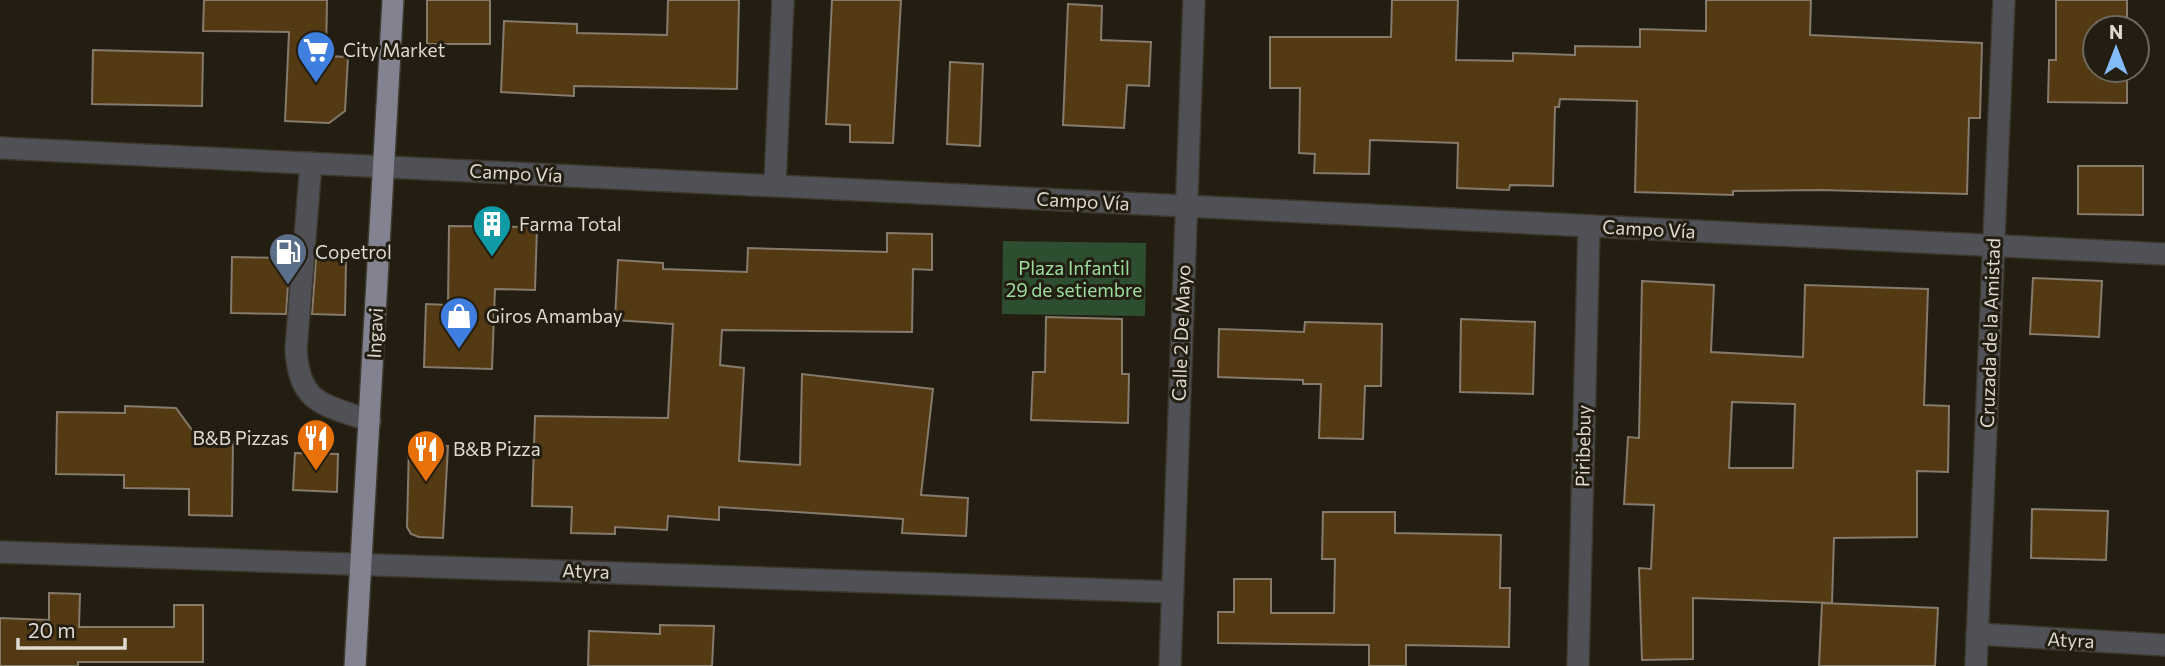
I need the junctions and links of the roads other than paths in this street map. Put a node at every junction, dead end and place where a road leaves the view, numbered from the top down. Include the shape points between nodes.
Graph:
1 (393, 0) edge
2 (783, 0) edge
3 (1194, 0) edge
4 (2004, 0) edge
5 (0, 148) edge
6 (311, 163) junction
7 (385, 166) junction
8 (775, 186) junction
9 (1185, 206) junction
10 (1588, 226) junction
11 (1993, 245) junction
12 (2165, 254) edge
13 (370, 421) junction
14 (0, 552) edge
15 (362, 563) junction
16 (1173, 592) junction
17 (1977, 634) junction
18 (2165, 645) edge
19 (355, 666) edge
20 (1170, 666) edge
21 (1578, 666) edge
22 (1976, 666) edge

1 - 7 main road, Ingavi
2 - 8 street
3 - 9 street, Calle 2 De Mayo
4 - 11 street, Cruzada de la Amistad
5 - 6 street, Campo Vía
6 - 7 street, Campo Vía
6 - 13 street via 298,372 303,387 320,403
7 - 8 street, Campo Vía
7 - 13 main road, Ingavi
8 - 9 street, Campo Vía
9 - 10 street, Campo Vía
9 - 16 street, Calle 2 De Mayo
10 - 11 street, Campo Vía
10 - 21 street, Piribebuy
11 - 12 street, Campo Vía
11 - 17 street, Cruzada de la Amistad
13 - 15 main road, Ingavi
14 - 15 street, Atyra
15 - 16 street, Atyra
15 - 19 main road, Ingavi
16 - 20 street, Calle 2 De Mayo
17 - 18 street, Atyra
17 - 22 street, Cruzada de la Amistad

